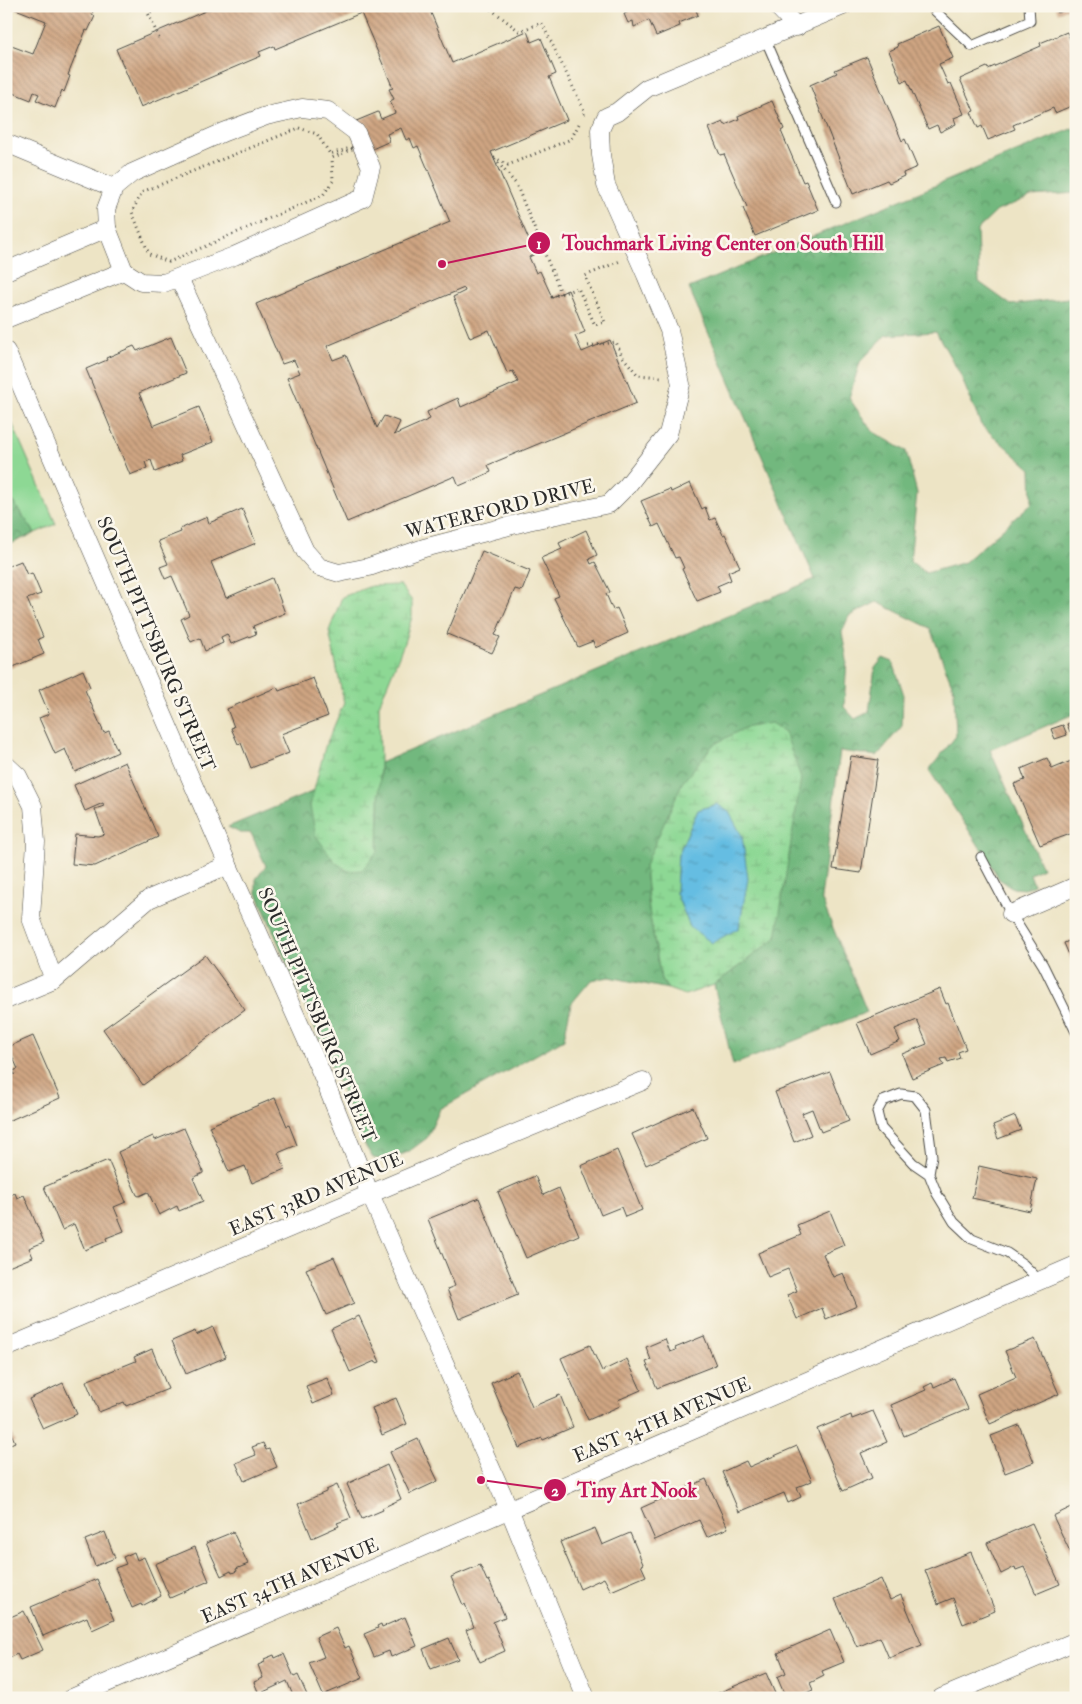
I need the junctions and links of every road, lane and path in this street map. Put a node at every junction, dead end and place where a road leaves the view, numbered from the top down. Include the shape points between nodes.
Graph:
1 (163, 6) edge
2 (487, 6) edge
3 (777, 6) edge
4 (843, 6) edge
5 (930, 6) edge
6 (1029, 6) edge
7 (797, 27) junction
8 (159, 38) dead end
9 (765, 38) junction
10 (6, 143) edge
11 (362, 145) junction
12 (114, 188) junction
13 (836, 202) dead end
14 (106, 228) junction
15 (637, 253) junction
16 (6, 271) edge
17 (124, 271) junction
18 (179, 278) junction
19 (6, 319) edge
20 (588, 346) dead end
21 (6, 351) edge
22 (680, 379) junction
23 (6, 765) edge
24 (981, 857) dead end
25 (228, 865) junction
26 (1076, 886) edge
27 (1011, 914) junction
28 (54, 980) junction
29 (6, 1000) edge
30 (1076, 1032) edge
31 (643, 1082) dead end
32 (929, 1174) junction
33 (370, 1194) junction
34 (1076, 1265) edge
35 (1040, 1281) junction
36 (6, 1348) edge
37 (509, 1509) junction
38 (1076, 1641) edge
39 (72, 1698) edge
40 (586, 1698) edge
41 (941, 1698) edge

1 - 8 path via 148,13
2 - 15 path via 519,31 542,23 585,112 571,139 508,165 493,157 520,193 561,293 552,297 578,288 595,325 605,322 585,276
3 - 7 street
4 - 7 street, WATERFORD DRIVE
5 - 6 lane via 972,46 1030,21
7 - 9 street, WATERFORD DRIVE
9 - 13 lane
9 - 15 street, WATERFORD DRIVE via 647,88 606,117 600,130 600,155 606,185
10 - 12 street
11 - 11 path via 332,158 333,181 323,195 169,262 149,254 132,212 142,192 299,128 317,134 330,154
11 - 12 street via 356,132 328,111 302,108 266,116 215,136 132,173
11 - 18 street via 371,167 363,198
12 - 14 street via 106,209
14 - 16 street
14 - 17 street
15 - 22 street, WATERFORD DRIVE via 669,330
17 - 18 street via 140,282 164,283
17 - 19 street
18 - 22 street, WATERFORD DRIVE via 305,551 318,567 339,573 370,567 424,548 528,520 609,504 668,434
20 - 22 path via 616,342 622,356 638,375
21 - 25 street, SOUTH PITTSBURG STREET
23 - 28 street via 18,776 33,806 36,842 31,918
24 - 27 lane
25 - 28 street via 149,899
25 - 33 street, SOUTH PITTSBURG STREET via 321,1072
26 - 27 street
27 - 30 lane via 1043,965
28 - 29 street
31 - 33 street, EAST 33RD AVENUE
32 - 32 lane via 913,1163 881,1128 877,1112 883,1102 901,1094 915,1096 926,1110 932,1156
32 - 35 lane via 954,1222 972,1239 1007,1253
33 - 36 street, EAST 33RD AVENUE
33 - 37 street, SOUTH PITTSBURG STREET
34 - 35 street, EAST 34TH AVENUE
35 - 37 street, EAST 34TH AVENUE
37 - 39 street, EAST 34TH AVENUE
37 - 40 street, SOUTH PITTSBURG STREET
38 - 41 street

